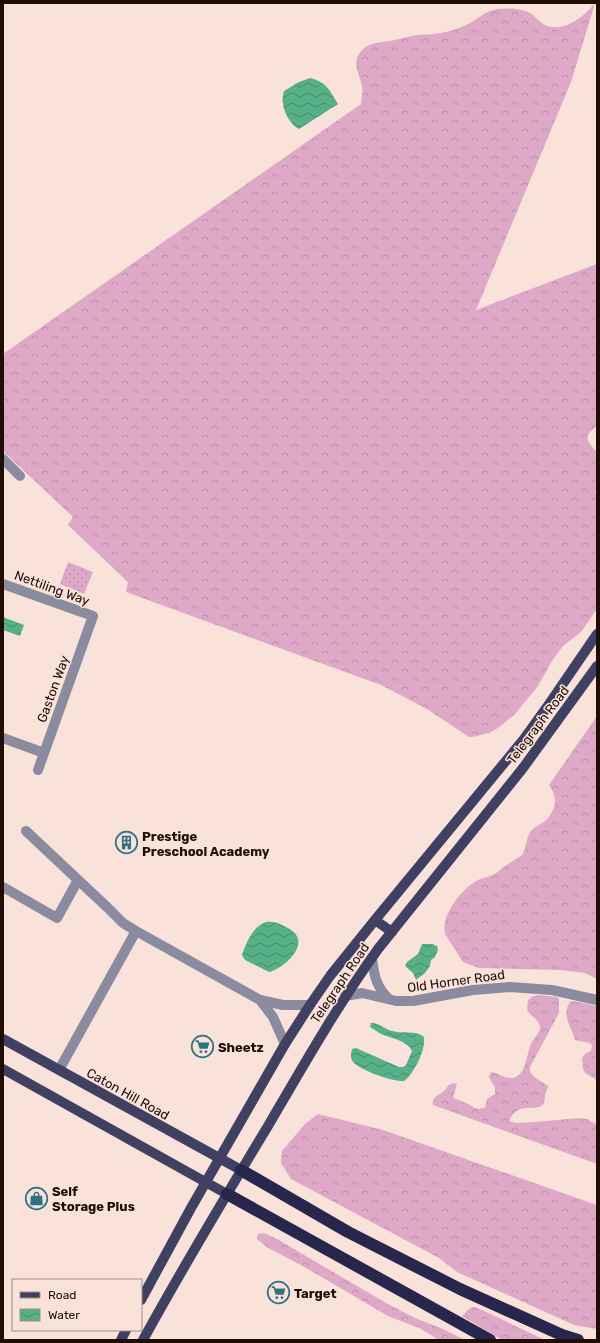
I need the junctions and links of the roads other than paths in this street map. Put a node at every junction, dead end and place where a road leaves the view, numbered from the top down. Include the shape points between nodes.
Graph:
1 (3, 459) edge
2 (20, 476) dead end
3 (3, 584) edge
4 (93, 616) joint
5 (597, 634) edge
6 (597, 666) edge
7 (3, 738) edge
8 (44, 753) junction
9 (38, 770) dead end
10 (26, 830) dead end
11 (78, 880) junction
12 (3, 887) edge
13 (375, 920) junction
14 (136, 931) junction
15 (392, 932) junction
16 (372, 958) junction
17 (346, 996) junction
18 (389, 999) junction
19 (260, 1000) junction
20 (597, 1000) edge
21 (310, 1005) junction
22 (3, 1039) edge
23 (286, 1044) junction
24 (3, 1069) edge
25 (59, 1070) junction
26 (219, 1158) junction
27 (241, 1170) junction
28 (206, 1182) junction
29 (227, 1194) junction
30 (142, 1298) edge
31 (126, 1331) edge
32 (121, 1340) edge
33 (143, 1340) edge
34 (490, 1340) edge
35 (578, 1340) edge

1 - 2 street
3 - 4 street, Nettiling Way
4 - 8 street, Gaston Way
5 - 13 main road, Telegraph Road via 524,739
6 - 15 main road, Telegraph Road via 527,762
7 - 8 street
8 - 9 street, Gaston Way
10 - 11 street
11 - 12 street via 57,918
11 - 14 street via 123,923
13 - 15 main road
13 - 21 main road, Telegraph Road
14 - 19 street
14 - 25 street
15 - 16 main road, Telegraph Road
16 - 17 main road, Telegraph Road
16 - 18 street via 377,983
17 - 18 street, Old Horner Road via 362,993
17 - 27 main road, Telegraph Road
18 - 20 street, Old Horner Road via 405,1002 473,990 514,987 566,992
19 - 21 street via 283,1005
19 - 23 street via 275,1020
21 - 23 main road, Telegraph Road
22 - 25 main road, Caton Hill Road
23 - 26 main road, Telegraph Road
24 - 28 main road
25 - 26 main road, Caton Hill Road
26 - 27 main road, Caton Hill Road
26 - 28 main road, Telegraph Road
27 - 29 main road, Telegraph Road
27 - 35 highway via 348,1232 454,1286 533,1323
28 - 29 main road
28 - 30 main road, Telegraph Road
29 - 33 main road, Telegraph Road
29 - 34 highway
31 - 32 main road

